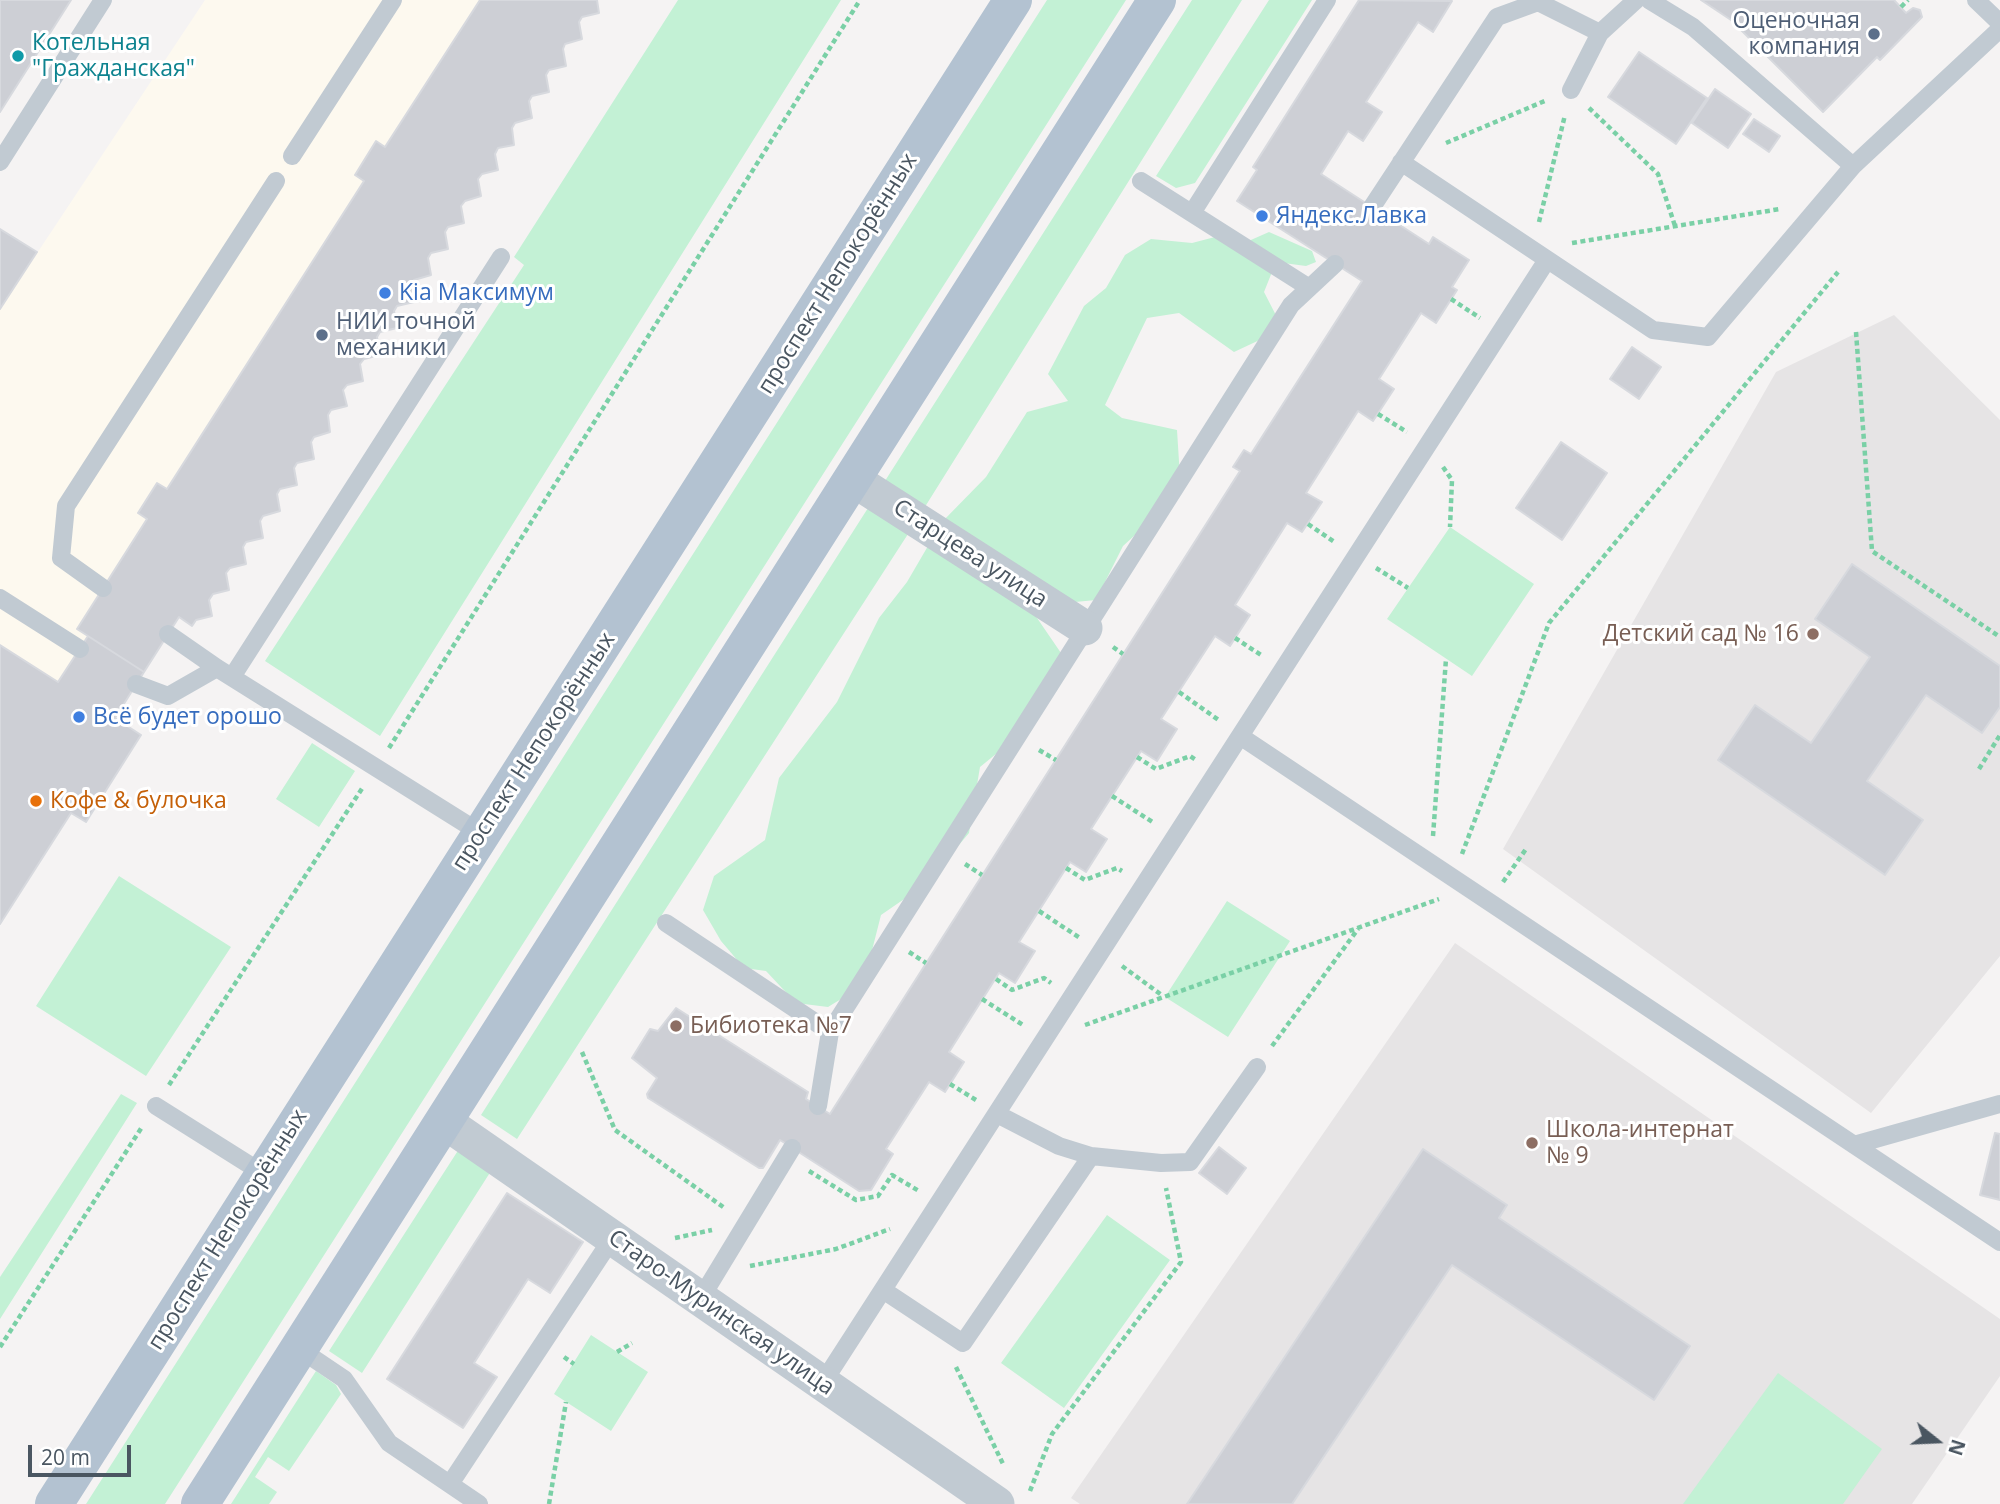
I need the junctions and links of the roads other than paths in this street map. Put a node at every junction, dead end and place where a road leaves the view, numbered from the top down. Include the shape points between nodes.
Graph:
1 (103, 0) edge
2 (393, 0) edge
3 (1013, 0) edge
4 (1157, 0) edge
5 (1327, 0) edge
6 (1636, 0) edge
7 (1649, 0) edge
8 (1976, 0) edge
9 (2000, 23) edge
10 (2000, 29) edge
11 (1600, 33) junction
12 (1571, 90) road end
13 (292, 156) dead end
14 (0, 162) edge
15 (1401, 162) junction
16 (1853, 166) junction
17 (276, 181) dead end
18 (1141, 181) dead end
19 (1372, 207) dead end
20 (1192, 213) junction
21 (1540, 255) junction
22 (501, 257) dead end
23 (1335, 264) dead end
24 (1308, 287) junction
25 (854, 480) junction
26 (103, 587) dead end
27 (0, 598) edge
28 (1085, 628) junction
29 (168, 634) dead end
30 (80, 649) dead end
31 (224, 672) junction
32 (136, 684) dead end
33 (1240, 736) junction
34 (482, 834) junction
35 (666, 923) dead end
36 (830, 1031) junction
37 (1257, 1067) road end
38 (2000, 1104) edge
39 (156, 1106) road end
40 (818, 1106) dead end
41 (997, 1114) junction
42 (445, 1122) junction
43 (1854, 1145) junction
44 (790, 1153) road end
45 (1091, 1156) junction
46 (264, 1174) junction
47 (613, 1237) junction
48 (2000, 1242) edge
49 (709, 1285) junction
50 (883, 1290) junction
51 (298, 1348) junction
52 (822, 1384) junction
53 (450, 1484) junction
54 (54, 1504) edge
55 (200, 1504) edge
56 (479, 1504) edge
57 (997, 1504) edge

1 - 14 lane
2 - 13 lane
3 - 34 main road, проспект Непокорённых
4 - 25 main road
5 - 20 lane
6 - 11 lane
7 - 16 lane via 1693,27
8 - 9 lane
10 - 16 lane
11 - 12 lane
11 - 15 lane via 1538,2 1497,17
15 - 19 lane
15 - 21 lane
16 - 21 lane via 1708,337 1653,330
17 - 26 lane via 66,506 61,558
18 - 20 lane
20 - 24 lane
21 - 33 lane via 1500,332
22 - 31 lane
23 - 24 lane
24 - 28 lane via 1220,401
25 - 28 street, Старцева улица
25 - 42 main road
27 - 30 lane
28 - 36 lane
29 - 31 lane
31 - 32 lane via 168,696
31 - 34 lane
33 - 41 lane
33 - 43 lane
34 - 46 main road, проспект Непокорённых
35 - 36 lane
36 - 40 lane
37 - 45 lane via 1190,1162
38 - 43 lane
39 - 46 lane
41 - 45 lane via 1059,1146
41 - 50 lane
42 - 47 street, Старо-Муринская улица
42 - 51 main road
43 - 48 lane
44 - 49 lane
45 - 50 lane via 963,1343
46 - 54 main road, проспект Непокорённых
47 - 49 street, Старо-Муринская улица via 647,1260
47 - 53 lane
49 - 52 street, Старо-Муринская улица
50 - 52 lane
51 - 53 lane via 344,1379 389,1443
51 - 55 main road
52 - 57 street, Старо-Муринская улица
53 - 56 lane

